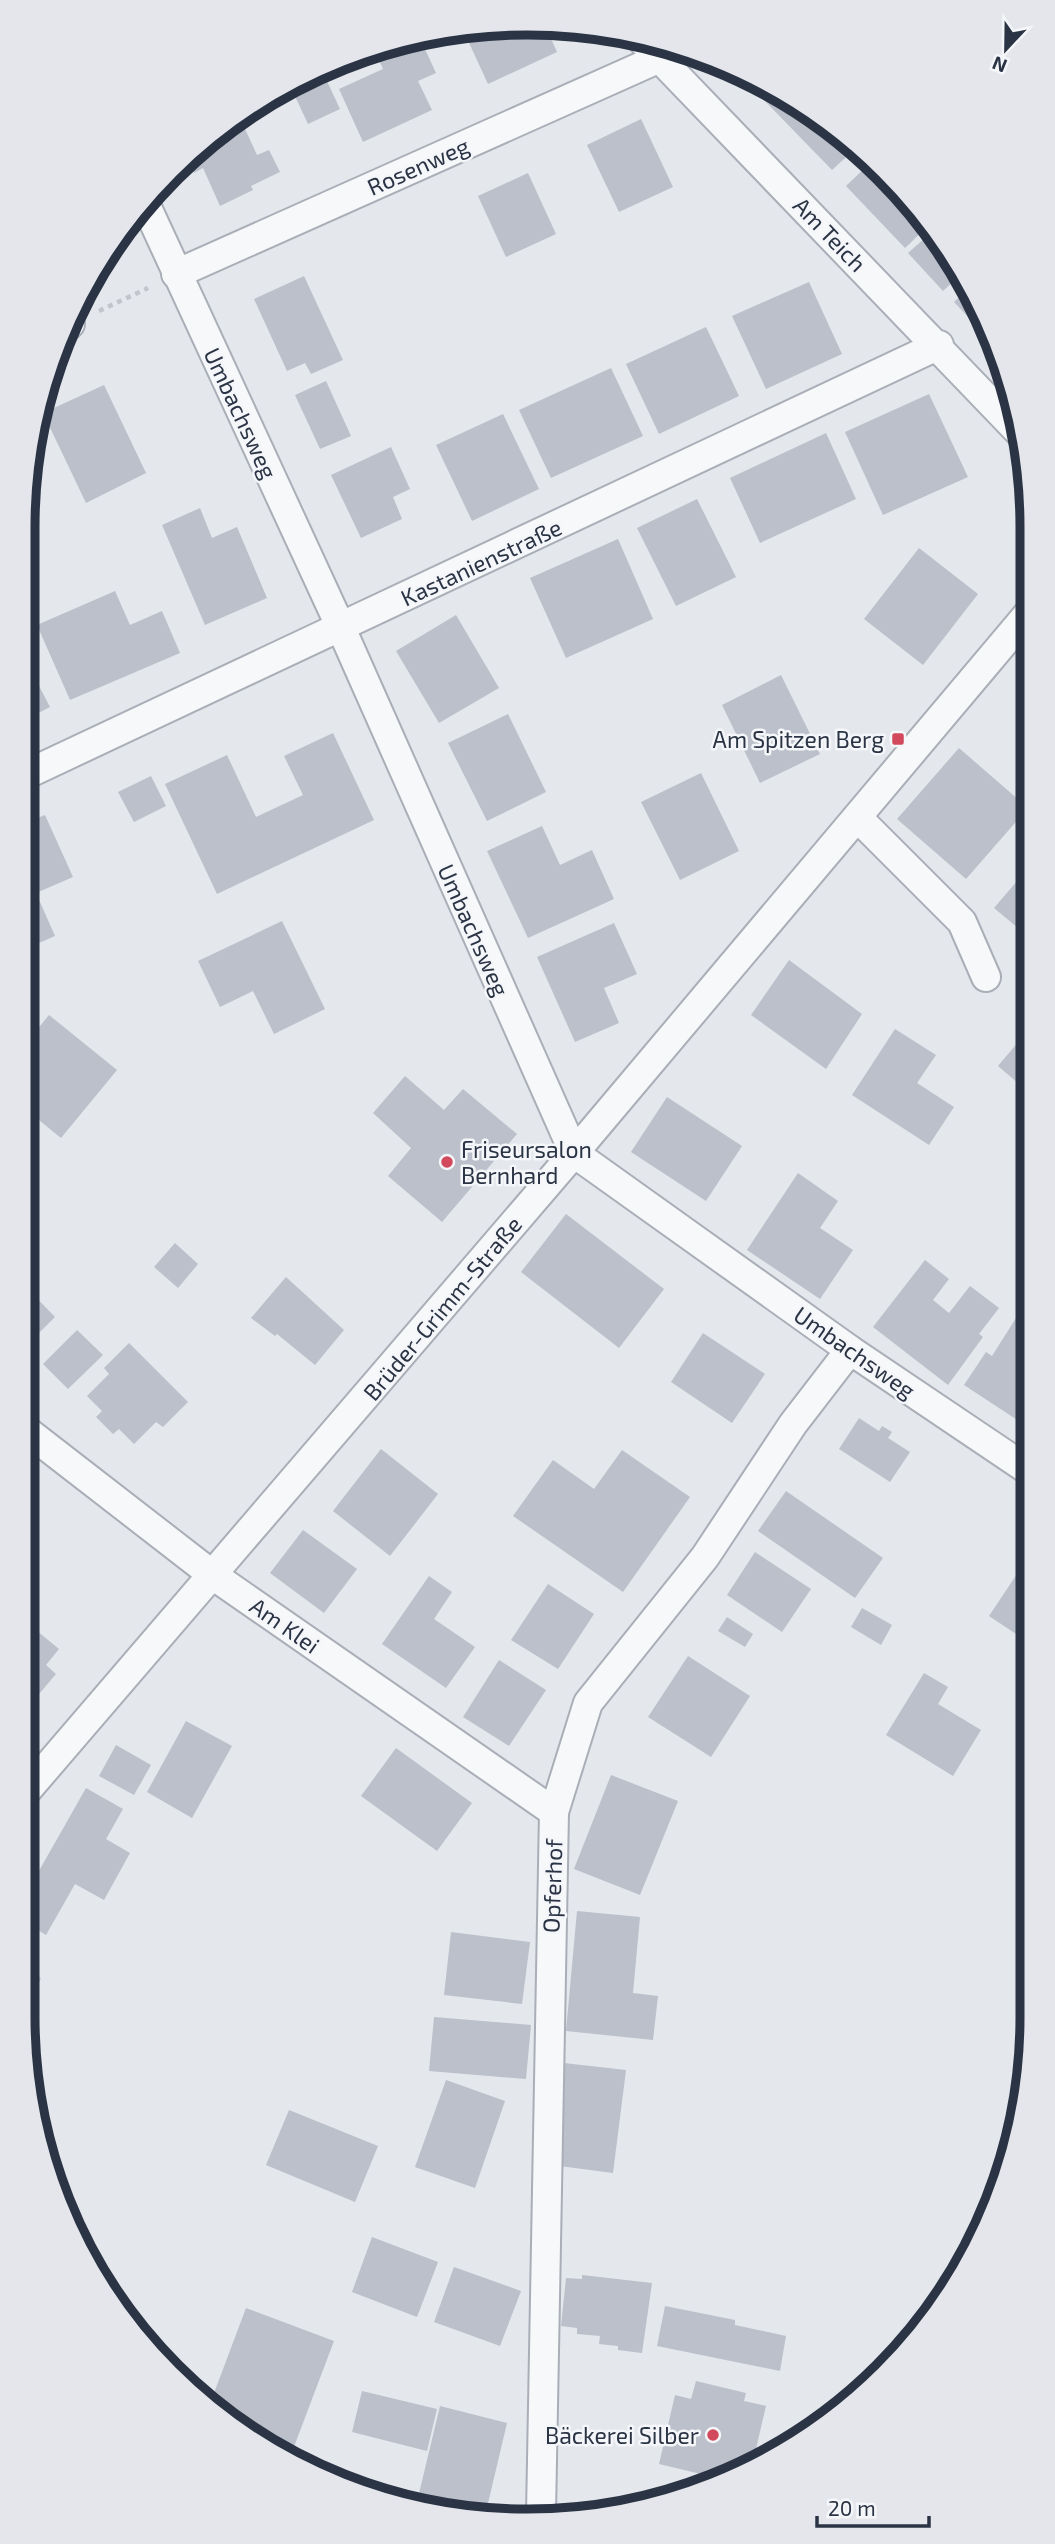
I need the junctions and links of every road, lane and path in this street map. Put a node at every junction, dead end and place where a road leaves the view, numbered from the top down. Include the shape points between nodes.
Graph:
1 (654, 52) edge
2 (660, 58) junction
3 (149, 213) edge
4 (176, 274) junction
5 (82, 319) edge
6 (939, 345) junction
7 (1008, 420) edge
8 (1020, 624) edge
9 (341, 628) junction
10 (35, 770) edge
11 (859, 819) junction
12 (986, 977) dead end
13 (574, 1153) junction
14 (850, 1350) junction
15 (35, 1437) edge
16 (1020, 1465) edge
17 (214, 1576) junction
18 (35, 1781) edge
19 (554, 1812) junction
20 (541, 2509) edge

1 - 2 street, Am Teich
2 - 4 street, Rosenweg
2 - 6 street, Am Teich
3 - 4 street, Umbachsweg
4 - 5 path
4 - 9 street, Umbachsweg
6 - 7 street, Am Teich
6 - 9 street, Kastanienstraße
8 - 11 street, Brüder-Grimm-Straße
9 - 10 street, Kastanienstraße
9 - 13 street, Umbachsweg
11 - 12 street via 962,922
11 - 13 street, Brüder-Grimm-Straße
13 - 14 street, Umbachsweg
13 - 17 street, Brüder-Grimm-Straße
14 - 16 street, Umbachsweg
14 - 19 street, Opferhof via 793,1424 705,1557 588,1703
15 - 17 street, Am Klei
17 - 18 street, Brüder-Grimm-Straße
17 - 19 street, Am Klei
19 - 20 street, Opferhof

